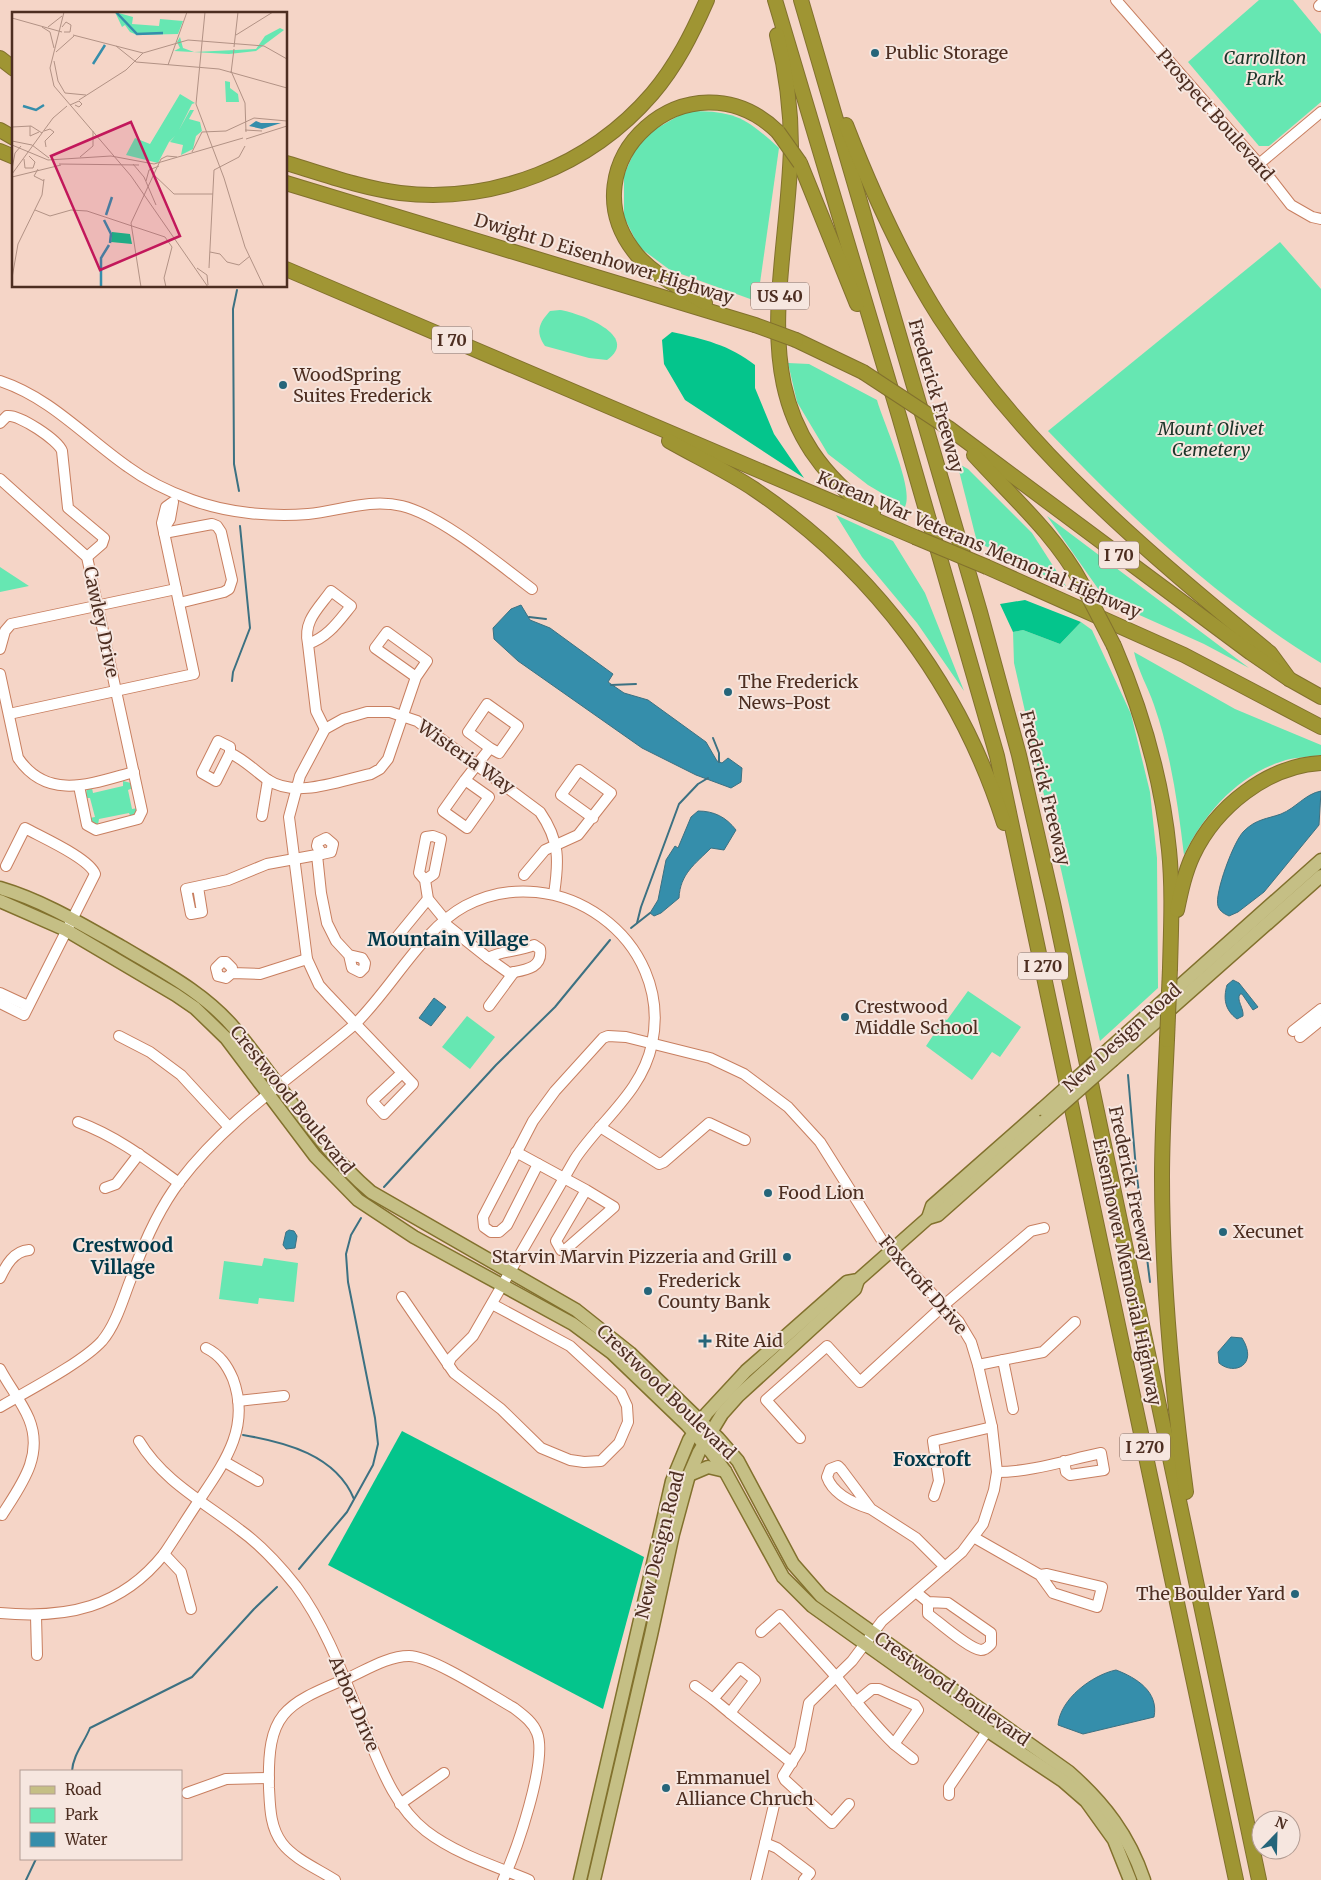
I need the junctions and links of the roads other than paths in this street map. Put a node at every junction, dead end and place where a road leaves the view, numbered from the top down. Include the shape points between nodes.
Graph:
1 (707, 0) edge
2 (768, 0) edge
3 (775, 0) edge
4 (801, 0) edge
5 (1116, 0) edge
6 (815, 46) junction
7 (0, 57) edge
8 (12, 61) edge
9 (12, 67) edge
10 (0, 72) edge
11 (12, 78) edge
12 (1321, 112) edge
13 (0, 130) edge
14 (12, 137) edge
15 (0, 152) edge
16 (12, 156) edge
17 (288, 164) edge
18 (1259, 164) junction
19 (288, 185) edge
20 (1321, 219) edge
21 (288, 270) edge
22 (720, 314) junction
23 (0, 381) edge
24 (617, 411) junction
25 (899, 416) junction
26 (0, 424) edge
27 (950, 429) junction
28 (0, 479) edge
29 (175, 498) junction
30 (165, 530) junction
31 (915, 537) junction
32 (87, 557) junction
33 (176, 589) junction
34 (532, 589) dead end
35 (179, 602) junction
36 (97, 605) junction
37 (308, 644) junction
38 (0, 649) edge
39 (0, 674) edge
40 (416, 676) junction
41 (1289, 679) junction
42 (116, 691) junction
43 (1321, 697) edge
44 (9, 714) junction
45 (403, 716) junction
46 (1321, 727) edge
47 (325, 729) junction
48 (490, 748) junction
49 (230, 753) dead end
50 (1321, 763) edge
51 (478, 764) junction
52 (134, 772) junction
53 (268, 780) junction
54 (465, 780) junction
55 (78, 786) junction
56 (296, 788) junction
57 (262, 816) dead end
58 (593, 818) junction
59 (556, 844) junction
60 (294, 859) junction
61 (6, 866) dead end
62 (1320, 867) edge
63 (524, 875) dead end
64 (425, 880) dead end
65 (198, 887) dead end
66 (0, 888) edge
67 (554, 894) junction
68 (428, 899) junction
69 (0, 901) edge
70 (1031, 907) junction
71 (445, 922) junction
72 (69, 924) junction
73 (396, 938) dead end
74 (349, 955) dead end
75 (488, 958) junction
76 (307, 959) junction
77 (1170, 968) junction
78 (232, 972) dead end
79 (514, 972) junction
80 (0, 993) edge
81 (0, 1003) edge
82 (28, 1006) junction
83 (488, 1006) dead end
84 (1321, 1009) edge
85 (1321, 1020) edge
86 (354, 1025) junction
87 (119, 1036) dead end
88 (652, 1043) junction
89 (402, 1073) dead end
90 (279, 1085) junction
91 (268, 1093) junction
92 (78, 1122) dead end
93 (228, 1126) junction
94 (600, 1127) junction
95 (745, 1140) dead end
96 (516, 1152) junction
97 (139, 1154) junction
98 (538, 1164) junction
99 (564, 1177) junction
100 (178, 1183) junction
101 (105, 1188) dead end
102 (586, 1190) junction
103 (1044, 1228) dead end
104 (30, 1250) dead end
105 (891, 1250) junction
106 (510, 1272) junction
107 (0, 1278) edge
108 (858, 1280) junction
109 (504, 1284) junction
110 (402, 1297) dead end
111 (492, 1304) junction
112 (944, 1306) junction
113 (1075, 1322) dead end
114 (573, 1324) junction
115 (206, 1348) dead end
116 (630, 1353) junction
117 (1003, 1360) junction
118 (448, 1365) junction
119 (978, 1365) junction
120 (0, 1369) edge
121 (284, 1396) dead end
122 (16, 1397) junction
123 (238, 1401) junction
124 (0, 1407) edge
125 (1013, 1409) dead end
126 (697, 1427) junction
127 (992, 1428) junction
128 (712, 1432) junction
129 (800, 1438) dead end
130 (138, 1441) dead end
131 (704, 1444) junction
132 (1064, 1461) dead end
133 (225, 1462) junction
134 (725, 1470) junction
135 (997, 1472) junction
136 (689, 1475) junction
137 (258, 1481) dead end
138 (934, 1496) dead end
139 (199, 1500) junction
140 (871, 1509) junction
141 (2, 1515) dead end
142 (975, 1538) junction
143 (164, 1554) junction
144 (945, 1567) junction
145 (1040, 1575) junction
146 (917, 1592) junction
147 (1200, 1597) junction
148 (928, 1602) junction
149 (191, 1609) dead end
150 (0, 1613) edge
151 (36, 1616) junction
152 (761, 1632) dead end
153 (873, 1634) junction
154 (865, 1646) junction
155 (37, 1655) dead end
156 (629, 1670) junction
157 (642, 1675) junction
158 (836, 1677) junction
159 (344, 1680) junction
160 (695, 1686) dead end
161 (713, 1699) junction
162 (856, 1702) junction
163 (730, 1713) junction
164 (987, 1731) junction
165 (894, 1744) junction
166 (913, 1759) dead end
167 (792, 1763) junction
168 (444, 1773) dead end
169 (269, 1778) junction
170 (186, 1794) dead end
171 (949, 1795) dead end
172 (400, 1804) junction
173 (849, 1804) dead end
174 (774, 1806) dead end
175 (765, 1843) junction
176 (505, 1876) edge
177 (807, 1876) edge
178 (334, 1880) edge
179 (529, 1880) edge
180 (580, 1880) edge
181 (594, 1880) edge
182 (756, 1880) edge
183 (819, 1880) edge
184 (1130, 1880) edge
185 (1144, 1880) edge
186 (1236, 1880) edge
187 (1259, 1880) edge

1 - 17 highway via 678,59 636,112 588,150 532,177 473,191 411,194 369,187
2 - 31 highway, US 40 via 786,76 790,128 778,337 778,360 786,398 802,437 824,470 872,513
3 - 25 highway
4 - 6 highway, Frederick Freeway
5 - 18 street, Prospect Boulevard
6 - 41 highway via 887,223 922,287 962,348 1017,419 1063,471 1143,546 1270,653
6 - 147 highway, Frederick Freeway via 1019,755
7 - 8 highway
7 - 9 highway
10 - 11 highway
12 - 18 street
13 - 14 highway
15 - 16 highway
18 - 20 street, Prospect Boulevard via 1291,205 1312,218
19 - 22 highway, Dwight D Eisenhower Highway / I 70
21 - 24 highway, I 70
22 - 25 highway, bridge via 650,268 630,246 618,220 615,202 620,164 629,146 647,125 663,114 690,104 709,102 737,106 755,114 778,132 800,163
22 - 27 highway, Dwight D Eisenhower Highway / I 70, bridge via 796,340 863,372
23 - 29 street via 52,406 128,468
24 - 31 highway, Korean War Veterans Memorial Highway / I 70
24 - 70 highway via 783,509 836,552 884,603 934,670 971,738 1000,810
25 - 70 highway via 997,756
26 - 32 street via 7,416 17,416 59,444 68,508 104,538 102,544
27 - 41 highway, Korean War Veterans Memorial Highway / I 70
27 - 77 highway, bridge via 1051,536 1082,584 1114,646 1145,728 1164,810 1171,876
28 - 32 street, Cawley Drive
29 - 30 street
29 - 34 street via 276,515 308,514 376,504 403,506 439,522
30 - 33 street
30 - 35 street via 217,526 222,532 232,580 224,592
31 - 46 highway, Korean War Veterans Memorial Highway / I 70, bridge via 1176,652
32 - 36 street, Cawley Drive
33 - 35 street
33 - 36 street
35 - 42 street via 194,674
36 - 38 street via 11,624 5,631
36 - 42 street, Cawley Drive
37 - 37 street via 330,632 351,606 331,591 308,623 305,631
37 - 47 street via 316,711
39 - 44 street
40 - 40 street via 427,661 387,632 376,648
40 - 45 street
41 - 43 highway, Korean War Veterans Memorial Highway / I 70
42 - 44 street
42 - 52 street, Cawley Drive
44 - 55 street via 22,765 53,784
45 - 47 street, Wisteria Way via 379,711 353,714
45 - 51 street, Wisteria Way via 426,726
45 - 56 street via 388,760 380,770
47 - 56 street, Wisteria Way via 311,750
48 - 48 street via 499,753 518,726 487,704 468,732
48 - 51 street
49 - 53 street
50 - 77 highway via 1294,768 1256,785 1212,824 1185,877 1177,910
51 - 54 street
51 - 59 street, Wisteria Way via 540,812 549,824
52 - 55 street
52 - 55 street, Cawley Drive via 142,811 138,819 96,830 87,825
53 - 56 street
53 - 57 street
54 - 54 street via 443,812 467,828 489,797
56 - 60 street, Wisteria Way via 289,817
58 - 58 street via 611,793 579,770 561,795
58 - 59 street via 578,835
59 - 63 street via 539,855
59 - 67 street, Wisteria Way via 558,862
60 - 65 street via 267,864 228,880
60 - 74 street via 319,854 321,894 327,923 336,941
60 - 76 street, Wisteria Way
61 - 72 street via 25,828 93,869 95,874
62 - 105 main road, New Design Road, bridge via 1043,1115 932,1206 928,1218
64 - 68 street
66 - 72 main road, Crestwood Boulevard via 16,893
67 - 71 street via 521,890 494,895 465,906
67 - 88 street via 592,910 616,929 637,955 653,1002
68 - 71 street
68 - 73 street
69 - 72 main road, Crestwood Boulevard
70 - 186 highway, Eisenhower Memorial Highway / I 270
71 - 75 street
71 - 86 street
72 - 82 street
72 - 90 main road, Crestwood Boulevard via 173,977 204,999 234,1028
72 - 91 main road, Crestwood Boulevard via 195,1008 226,1038
75 - 79 street via 509,973
75 - 79 street via 506,951 537,946 541,955 538,963
76 - 78 street via 260,974
76 - 86 street, Wisteria Way via 319,984
77 - 147 highway, bridge via 1162,1176 1165,1288 1175,1406
79 - 83 street
80 - 82 street
81 - 82 street via 24,1015
84 - 85 street via 1296,1034
86 - 89 street, Wisteria Way
86 - 90 street
87 - 93 street via 174,1069
88 - 94 street via 636,1083
88 - 96 street, Foxcroft Drive via 614,1036 603,1038 555,1091
88 - 105 street, Foxcroft Drive via 701,1054 744,1074 788,1107 811,1134 815,1148 850,1202
90 - 91 street
90 - 106 main road, Crestwood Boulevard via 328,1149 370,1192
91 - 93 street
91 - 109 main road, Crestwood Boulevard via 315,1156 358,1200 414,1237
92 - 97 street via 101,1130
93 - 100 street
94 - 95 street via 659,1164 709,1123
94 - 99 street via 585,1143
96 - 98 street
96 - 98 street via 484,1217 487,1230 499,1232 507,1225
97 - 100 street
97 - 101 street via 116,1184
98 - 99 street
99 - 102 street
99 - 106 street
100 - 122 street via 155,1220 114,1322 101,1341 83,1356
102 - 102 street via 614,1207 565,1250 561,1250 556,1241
103 - 112 street via 1031,1231
104 - 107 street via 16,1254
105 - 108 main road, New Design Road
105 - 112 street, Foxcroft Drive
106 - 109 street
106 - 116 main road, Crestwood Boulevard via 588,1318
108 - 126 main road, New Design Road via 846,1282 746,1372
108 - 128 main road, New Design Road via 855,1289 738,1396
109 - 111 street
109 - 114 main road, Crestwood Boulevard
110 - 118 street
111 - 118 street via 473,1336
111 - 118 street via 570,1346 621,1394 627,1406 628,1422 619,1442 601,1461 570,1460 541,1448 501,1409 454,1374
112 - 119 street, Foxcroft Drive via 967,1335
112 - 129 street via 860,1382 827,1346 766,1400
113 - 117 street via 1043,1352
114 - 116 main road via 619,1352
114 - 126 main road, Crestwood Boulevard via 612,1353
115 - 123 street via 224,1362 236,1387
116 - 126 main road, Crestwood Boulevard
117 - 119 street
117 - 125 street
119 - 127 street, Foxcroft Drive
120 - 122 street
121 - 123 street
122 - 124 street
122 - 141 street via 29,1419 35,1441 34,1452 25,1479
123 - 133 street via 237,1434
126 - 128 main road, Crestwood Boulevard
126 - 131 main road, Crestwood Boulevard
126 - 156 main road, New Design Road via 672,1481
127 - 135 street, Foxcroft Drive
127 - 138 street via 933,1441 939,1481
128 - 131 main road, New Design Road
128 - 153 main road, Crestwood Boulevard via 738,1461 793,1564 822,1596
130 - 139 street, Arbor Drive via 156,1465
131 - 134 main road, Crestwood Boulevard
131 - 136 main road, New Design Road
132 - 135 street
133 - 137 street
133 - 139 street
134 - 136 main road via 708,1467
134 - 154 main road, Crestwood Boulevard via 783,1576 812,1606
135 - 142 street, Foxcroft Drive via 988,1510
136 - 157 main road, New Design Road
139 - 143 street
139 - 159 street, Arbor Drive via 242,1531 296,1586 315,1615
140 - 140 street via 841,1469 838,1466 830,1468 827,1477 831,1486 857,1504
140 - 144 street via 916,1538
142 - 144 street, Foxcroft Drive
142 - 145 street
143 - 149 street via 180,1572
143 - 151 street via 133,1584 98,1604 72,1612
144 - 146 street, Foxcroft Drive
145 - 145 street via 1102,1587 1097,1606 1053,1593
146 - 148 street
146 - 153 street, Foxcroft Drive via 882,1621
147 - 187 highway
148 - 148 street via 948,1603 991,1633 991,1644 982,1650 970,1645 928,1614
150 - 151 street
151 - 155 street
152 - 158 street via 783,1612
153 - 154 street, Foxcroft Drive
153 - 185 main road, Crestwood Boulevard via 1069,1772 1096,1796 1125,1836
154 - 158 street, Foxcroft Drive
154 - 164 main road, Crestwood Boulevard
156 - 157 main road
156 - 180 main road, New Design Road
157 - 181 main road, New Design Road
158 - 162 street
158 - 167 street, Foxcroft Drive via 809,1703 800,1749
159 - 169 street via 307,1695 286,1712 273,1735
159 - 172 street, Arbor Drive
159 - 176 street via 390,1660 410,1656 420,1658 514,1708 531,1722 539,1738 539,1759 523,1828
160 - 161 street
161 - 163 street
161 - 163 street via 740,1668 755,1680
162 - 165 street
162 - 165 street via 872,1689 879,1689 915,1705 918,1710
163 - 167 street
164 - 171 street via 949,1787
164 - 184 main road, Crestwood Boulevard via 1086,1801 1114,1840
165 - 166 street
167 - 173 street, Foxcroft Drive via 783,1776 785,1780 832,1823
168 - 172 street
169 - 170 street via 226,1779
169 - 178 street via 271,1819 278,1836 293,1853
172 - 176 street, Arbor Drive via 426,1831
174 - 175 street
175 - 177 street via 777,1848
175 - 182 street
176 - 179 street, Arbor Drive
177 - 183 street

